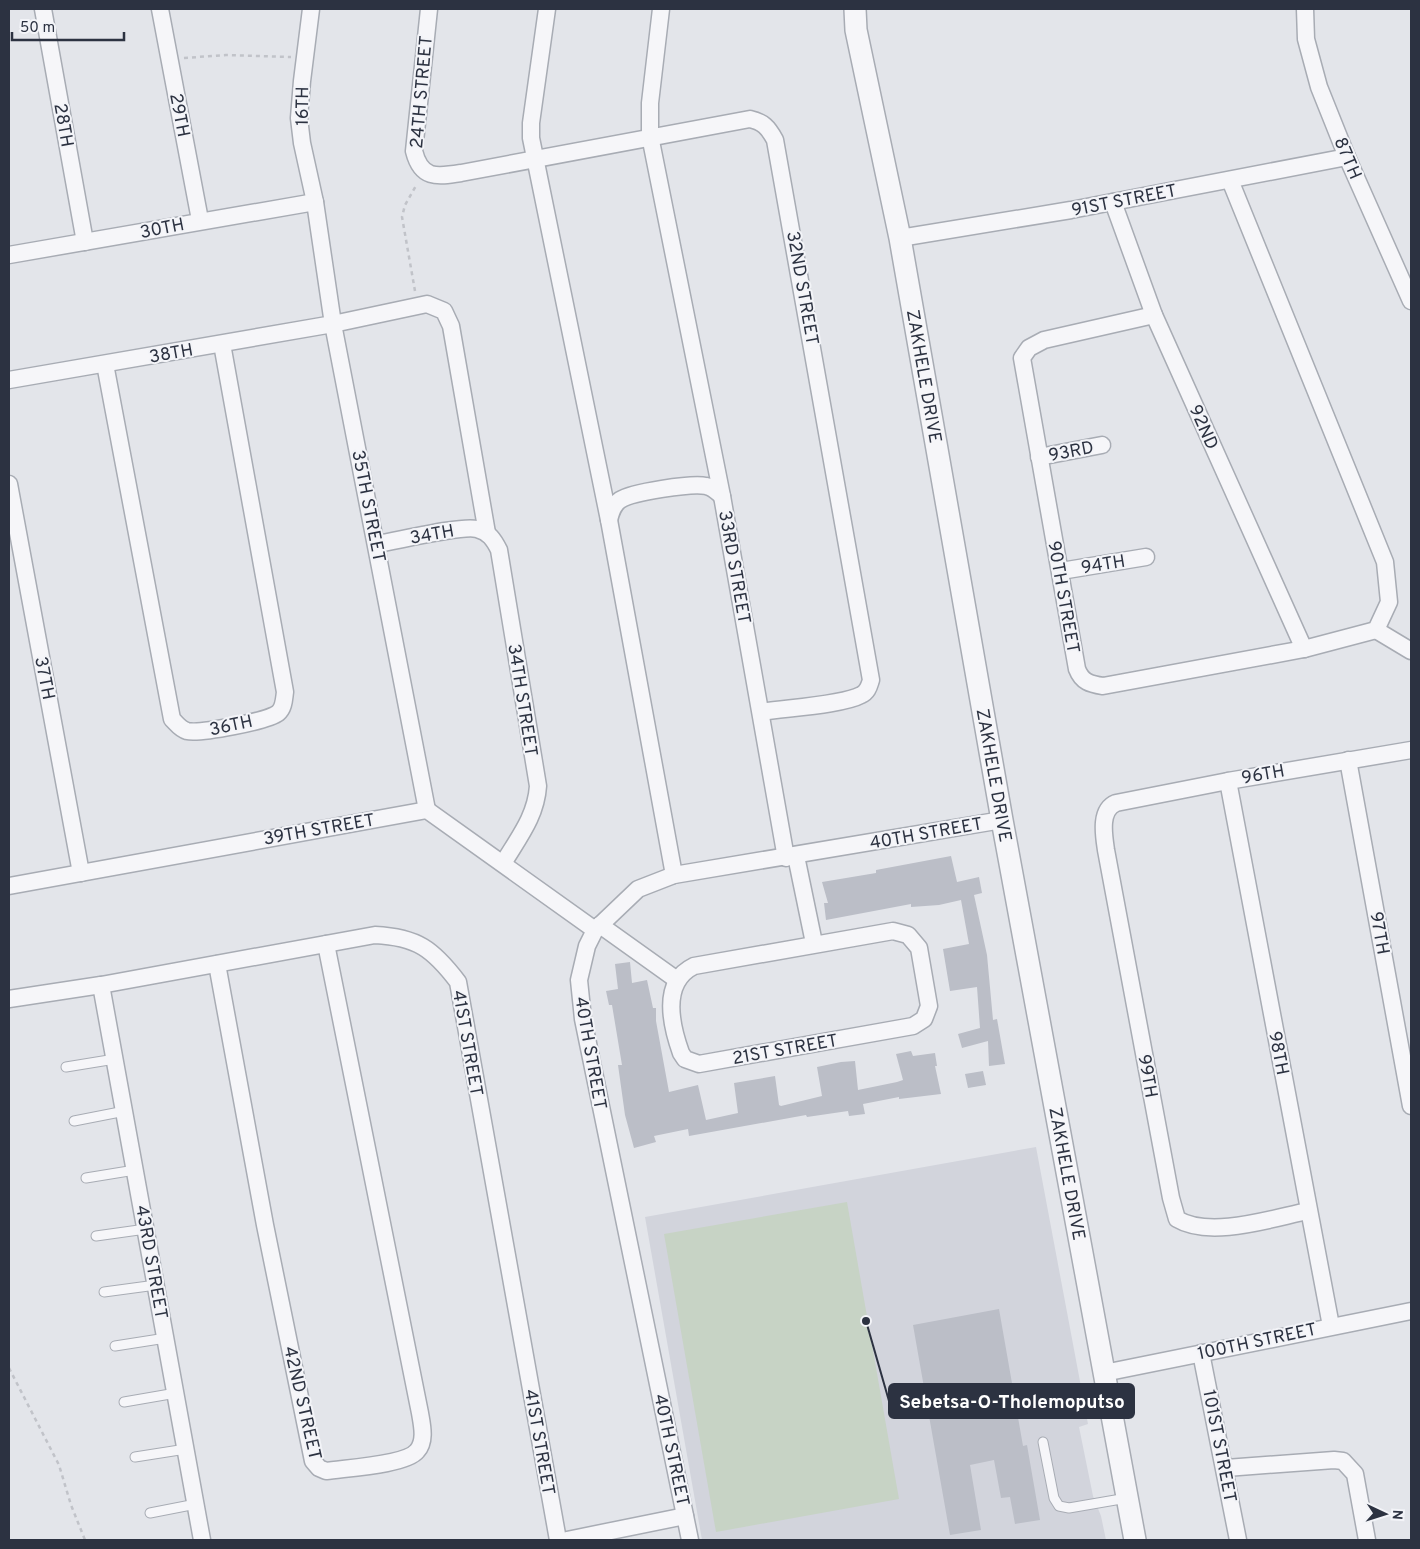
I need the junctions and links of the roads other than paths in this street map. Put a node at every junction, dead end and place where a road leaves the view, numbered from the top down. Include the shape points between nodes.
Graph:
1 (43, 9) edge
2 (160, 9) edge
3 (311, 9) edge
4 (429, 9) edge
5 (547, 9) edge
6 (661, 9) edge
7 (856, 9) edge
8 (1305, 9) edge
9 (650, 136) junction
10 (1346, 157) junction
11 (535, 160) junction
12 (424, 172) joint
13 (1230, 180) junction
14 (315, 202) junction
15 (1113, 202) junction
16 (200, 220) junction
17 (900, 238) junction
18 (85, 242) junction
19 (9, 255) edge
20 (1406, 274) edge
21 (1411, 301) edge
22 (1154, 315) junction
23 (333, 324) junction
24 (222, 344) junction
25 (105, 364) junction
26 (9, 380) edge
27 (1102, 444) dead end
28 (1039, 457) junction
29 (9, 484) edge
30 (722, 496) junction
31 (609, 520) junction
32 (487, 533) junction
33 (377, 544) junction
34 (1146, 557) dead end
35 (1060, 571) junction
36 (1376, 630) junction
37 (1304, 650) junction
38 (1411, 650) edge
39 (761, 712) junction
40 (1411, 750) edge
41 (1348, 760) junction
42 (1228, 781) junction
43 (1116, 803) joint
44 (427, 810) junction
45 (1002, 820) junction
46 (791, 857) junction
47 (504, 862) junction
48 (82, 872) junction
49 (674, 875) junction
50 (9, 886) edge
51 (598, 927) junction
52 (326, 944) junction
53 (814, 944) junction
54 (217, 964) junction
55 (677, 980) junction
56 (102, 985) junction
57 (9, 999) edge
58 (115, 1059) junction
59 (66, 1067) dead end
60 (1411, 1106) edge
61 (125, 1112) junction
62 (74, 1121) dead end
63 (135, 1170) junction
64 (86, 1178) dead end
65 (1308, 1211) junction
66 (146, 1229) junction
67 (96, 1236) dead end
68 (156, 1285) junction
69 (104, 1292) dead end
70 (1411, 1311) edge
71 (1331, 1326) junction
72 (166, 1338) junction
73 (115, 1346) dead end
74 (1201, 1353) junction
75 (1104, 1373) junction
76 (176, 1393) junction
77 (124, 1402) dead end
78 (1043, 1442) dead end
79 (186, 1449) junction
80 (135, 1457) dead end
81 (1226, 1468) junction
82 (1127, 1498) junction
83 (196, 1504) junction
84 (150, 1514) dead end
85 (685, 1516) junction
86 (202, 1540) edge
87 (558, 1540) edge
88 (567, 1540) edge
89 (690, 1540) edge
90 (1135, 1540) edge
91 (1238, 1540) edge
92 (1367, 1540) edge

1 - 18 street, 28TH
2 - 16 street, 29TH
3 - 14 street, 16TH via 299,118
4 - 12 street, 24TH STREET via 414,151
5 - 11 street via 531,123
6 - 9 street via 650,103
7 - 17 street, ZAKHELE DRIVE via 856,30
8 - 10 street, 87TH via 1306,39 1313,68
9 - 11 street, 32ND STREET
9 - 30 street
9 - 39 street, 32ND STREET via 750,119 769,128 781,161 871,680 861,695 847,700
10 - 13 street, 91ST STREET
10 - 20 street, 87TH
11 - 12 street, 32ND STREET via 443,176
11 - 31 street
13 - 15 street, 91ST STREET
13 - 36 street via 1385,562 1389,602
14 - 16 street, 30TH
14 - 23 street, 35TH STREET
15 - 17 street, 91ST STREET
15 - 22 street, 92ND
16 - 18 street, 30TH
17 - 45 street, ZAKHELE DRIVE
18 - 19 street, 30TH
20 - 21 street, 87TH
22 - 28 street, 90TH STREET via 1044,340 1025,351 1022,367
22 - 37 street, 92ND
23 - 24 street, 38TH
23 - 32 street, 38TH via 418,305 435,305 444,311 448,317
23 - 33 street, 35TH STREET
24 - 25 street, 38TH
24 - 25 street, 36TH via 285,692 282,708 277,714 235,726 187,731 172,719
25 - 26 street, 38TH
27 - 28 street, 93RD
28 - 35 street, 90TH STREET
29 - 48 street, 37TH
30 - 31 street, 33RD STREET via 712,488 693,484 630,495 612,508
30 - 39 street, 33RD STREET
31 - 49 street
32 - 33 street, 34TH via 468,528
32 - 47 street, 34TH STREET via 499,550 538,786 530,820
33 - 44 street, 35TH STREET
34 - 35 street, 94TH
35 - 37 street, 90TH STREET via 1076,669 1086,682 1103,686
36 - 37 street, 90TH STREET
36 - 38 street
39 - 46 street, 33RD STREET
40 - 41 street, 96TH
41 - 42 street, 96TH
41 - 60 street, 97TH
42 - 43 street, 96TH
42 - 65 street, 98TH
43 - 65 street, 99TH via 1107,811 1105,818 1106,850 1177,1219 1192,1226 1215,1227
44 - 47 street
44 - 48 street, 39TH STREET
45 - 46 street, 40TH STREET
45 - 75 street, ZAKHELE DRIVE
46 - 49 street, 40TH STREET
46 - 53 street, 33RD STREET
47 - 51 street
48 - 50 street, 39TH STREET
49 - 51 street, 40TH STREET via 638,889
51 - 55 street
51 - 85 street, 40TH STREET via 582,964 579,997
52 - 54 street, 41ST STREET
52 - 54 street, 42ND STREET via 422,1428 418,1451 406,1459 326,1471 313,1461
52 - 87 street, 41ST STREET via 375,935 401,936 420,944 443,963 458,982
53 - 55 street, 21ST STREET via 694,966
53 - 55 street, 21ST STREET via 893,931 908,935 918,948 922,963 929,1006 924,1019 913,1026 699,1064 685,1059 678,1045 670,1004
54 - 56 street, 41ST STREET
56 - 57 street, 41ST STREET
56 - 58 street, 43RD STREET
58 - 59 lane
58 - 61 street, 43RD STREET
61 - 62 lane
61 - 63 street, 43RD STREET
63 - 64 lane
63 - 66 street, 43RD STREET
65 - 71 street, 98TH
66 - 67 lane
66 - 68 street, 43RD STREET
68 - 69 lane
68 - 72 street, 43RD STREET
70 - 71 street, 100TH STREET
71 - 74 street, 100TH STREET
72 - 73 lane
72 - 76 street, 43RD STREET
74 - 75 street, 100TH STREET
74 - 81 street, 101ST STREET
75 - 82 street, ZAKHELE DRIVE
76 - 77 lane
76 - 79 street, 43RD STREET
78 - 82 lane via 1058,1506 1069,1508
79 - 80 lane
79 - 83 street, 43RD STREET
81 - 91 street, 101ST STREET
81 - 92 street via 1343,1462 1355,1474
82 - 90 street, ZAKHELE DRIVE
83 - 84 lane
83 - 86 street, 43RD STREET
85 - 88 street
85 - 89 street, 40TH STREET

